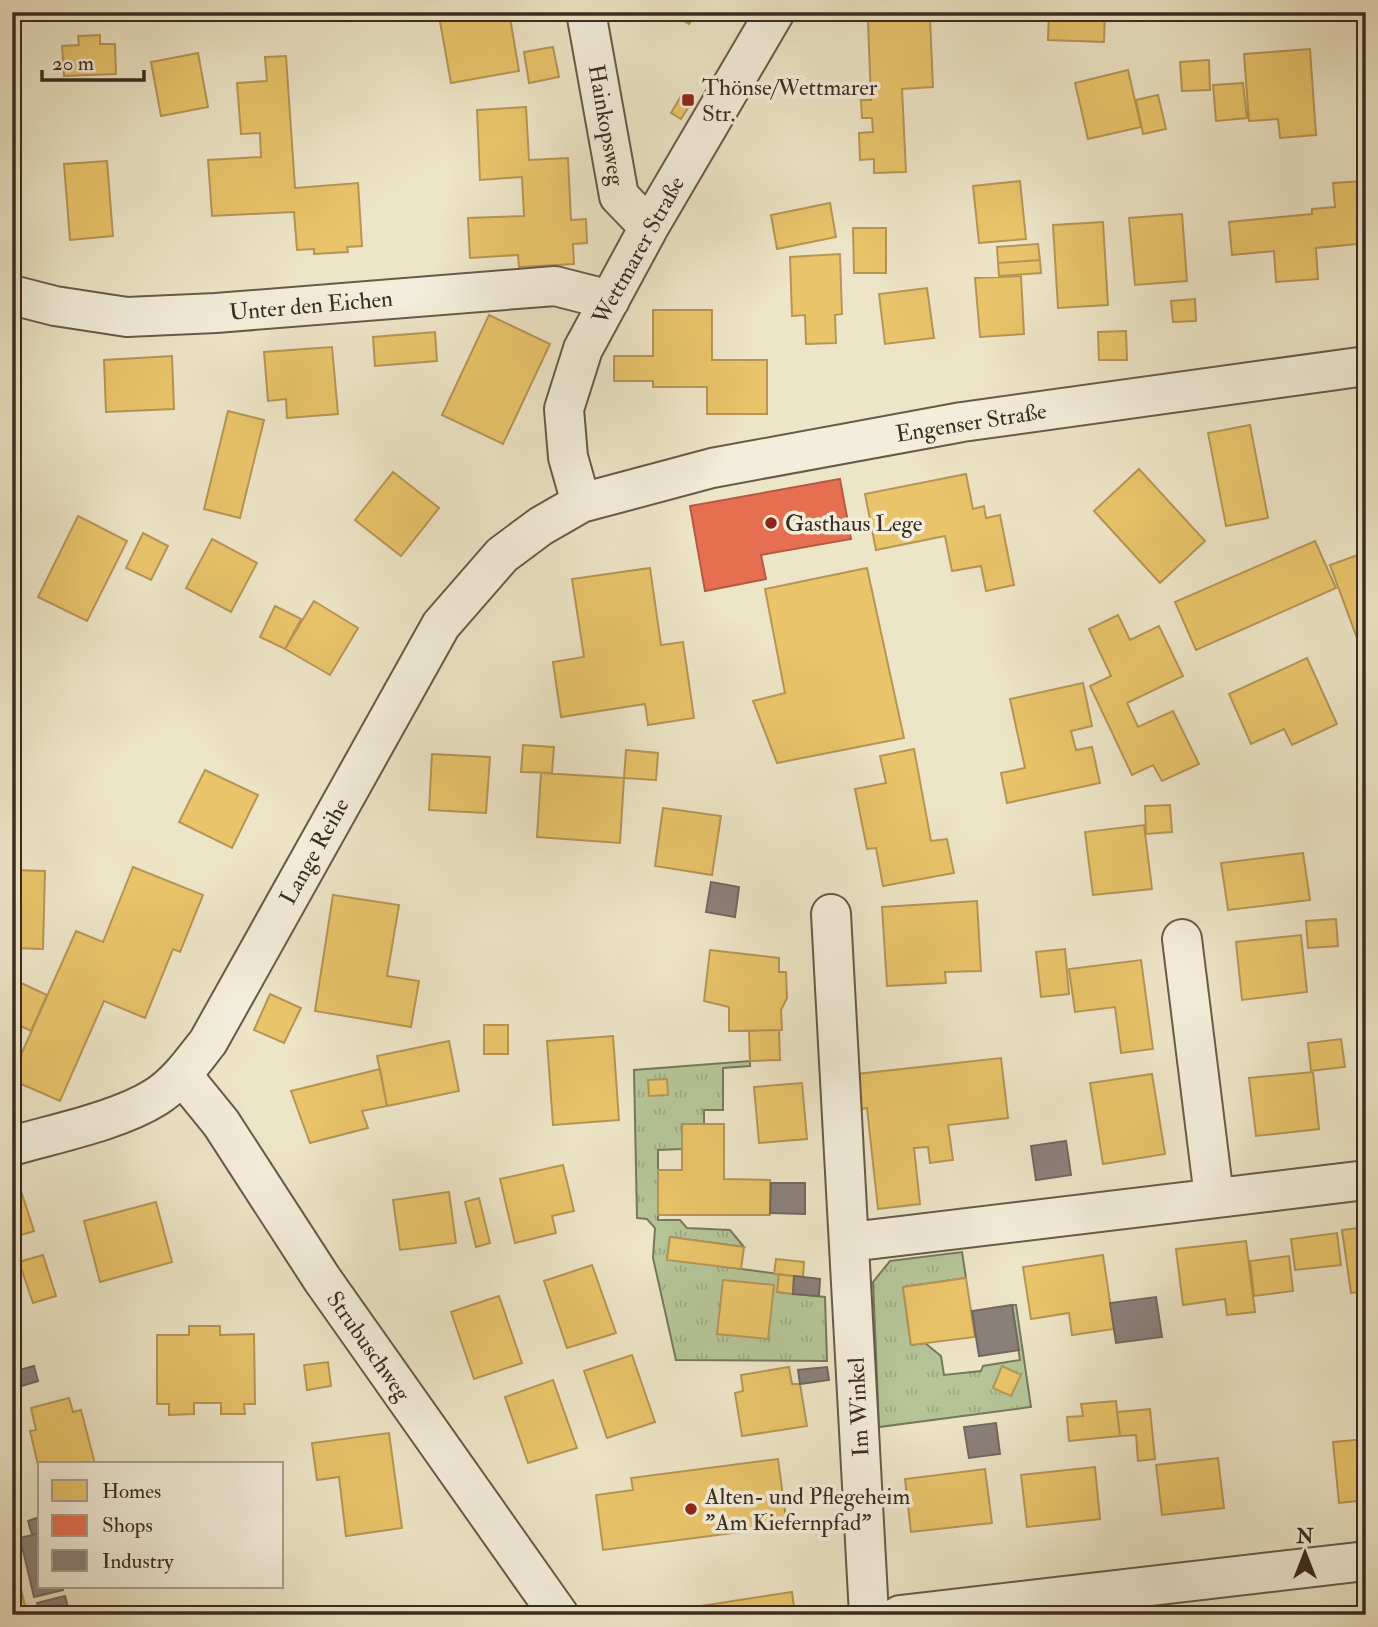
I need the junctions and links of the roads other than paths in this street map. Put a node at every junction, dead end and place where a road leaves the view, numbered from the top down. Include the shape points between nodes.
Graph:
1 (586, 12) edge
2 (775, 12) edge
3 (649, 227) junction
4 (12, 295) edge
5 (610, 300) junction
6 (1366, 366) edge
7 (582, 503) junction
8 (831, 914) dead end
9 (1182, 939) dead end
10 (182, 1076) junction
11 (12, 1146) edge
12 (1366, 1180) edge
13 (1214, 1197) junction
14 (850, 1242) junction
15 (1366, 1562) edge
16 (559, 1615) edge
17 (869, 1615) edge
18 (900, 1615) edge

1 - 3 street, Hainkopsweg via 620,197
2 - 3 street, Wettmarer Straße
3 - 5 street, Wettmarer Straße
4 - 5 street, Unter den Eichen via 127,317 555,286
5 - 7 street, Wettmarer Straße via 583,349 564,409 568,457
6 - 7 street, Engenser Straße via 962,422 712,468
7 - 10 street, Lange Reihe via 502,555 441,625 208,1042
8 - 14 street, Im Winkel
9 - 13 street
10 - 11 street, Lange Reihe via 156,1097 129,1110
10 - 16 street, Strubuschweg via 221,1123 322,1279
12 - 13 street
13 - 14 street
14 - 17 street, Im Winkel
15 - 18 street

